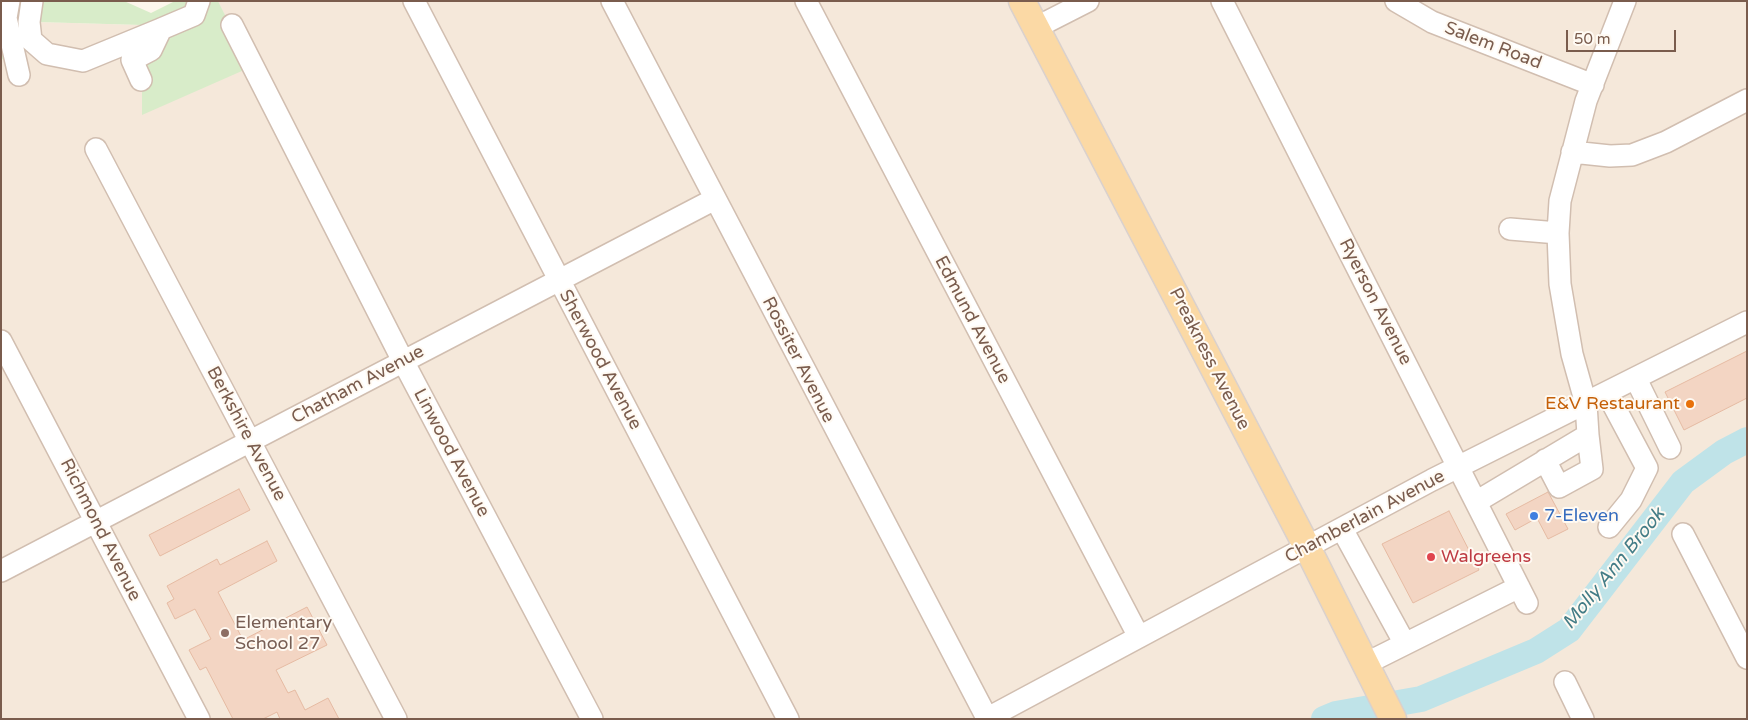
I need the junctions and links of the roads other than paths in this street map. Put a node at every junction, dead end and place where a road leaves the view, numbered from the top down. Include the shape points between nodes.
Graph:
1 (9, 1) edge
2 (32, 1) edge
3 (198, 1) edge
4 (414, 1) edge
5 (612, 1) edge
6 (806, 1) edge
7 (1022, 1) edge
8 (1088, 1) edge
9 (1222, 1) edge
10 (1396, 1) edge
11 (1625, 1) edge
12 (232, 25) dead end
13 (1038, 27) junction
14 (161, 29) junction
15 (19, 75) dead end
16 (141, 80) dead end
17 (1593, 85) junction
18 (1747, 100) edge
19 (96, 149) dead end
20 (1572, 152) junction
21 (714, 199) junction
22 (1510, 229) dead end
23 (1558, 233) junction
24 (558, 280) junction
25 (1747, 322) edge
26 (1, 341) edge
27 (403, 361) junction
28 (1636, 379) junction
29 (1607, 393) junction
30 (1586, 404) junction
31 (1588, 435) junction
32 (250, 441) junction
33 (1501, 446) junction
34 (1670, 448) dead end
35 (1546, 460) junction
36 (1458, 467) junction
37 (1516, 477) junction
38 (1476, 502) junction
39 (95, 522) junction
40 (1609, 527) dead end
41 (1342, 529) junction
42 (1683, 534) dead end
43 (1307, 547) junction
44 (1, 571) edge
45 (1139, 637) junction
46 (1405, 644) junction
47 (1747, 658) edge
48 (1367, 664) junction
49 (1565, 682) dead end
50 (986, 718) edge
51 (199, 719) edge
52 (396, 719) edge
53 (592, 719) edge
54 (788, 719) edge
55 (1393, 719) edge
56 (1583, 719) edge

1 - 15 street via 6,18
2 - 14 street via 31,40 47,54 82,60
3 - 14 street via 194,15
4 - 24 street, Sherwood Avenue
5 - 21 street, Rossiter Avenue
6 - 45 street, Edmund Avenue
7 - 13 main road, Preakness Avenue
8 - 13 street
9 - 36 street, Ryerson Avenue
10 - 17 street, Salem Road via 1432,22
11 - 17 street
12 - 27 street, Linwood Avenue
13 - 43 main road, Preakness Avenue
14 - 16 street via 151,50 132,60
17 - 20 street
18 - 20 street via 1666,142 1632,155
19 - 32 street, Berkshire Avenue
20 - 23 street via 1560,201
21 - 24 street, Chatham Avenue
21 - 50 street, Rossiter Avenue
22 - 23 street
23 - 30 street via 1565,320
24 - 27 street, Chatham Avenue
24 - 54 street, Sherwood Avenue
25 - 28 street, Chamberlain Avenue
26 - 39 street, Richmond Avenue
27 - 32 street, Chatham Avenue
27 - 53 street, Linwood Avenue
28 - 29 street, Chamberlain Avenue
28 - 34 street
29 - 30 street, Chamberlain Avenue
29 - 40 street via 1647,468 1632,500
30 - 31 street
30 - 33 street, Chamberlain Avenue
31 - 35 street
31 - 35 street via 1592,469 1559,487
32 - 39 street, Chatham Avenue
32 - 52 street, Berkshire Avenue
33 - 36 street, Chamberlain Avenue
33 - 37 street
35 - 37 street
36 - 38 street, Ryerson Avenue
36 - 41 street, Chamberlain Avenue
37 - 38 street
38 - 46 street, Ryerson Avenue via 1523,595
39 - 44 street, Chatham Avenue
39 - 51 street, Richmond Avenue
41 - 43 street, Chamberlain Avenue
41 - 46 street
42 - 47 street
43 - 45 street, Chamberlain Avenue
43 - 48 main road, Preakness Avenue
45 - 50 street, Chamberlain Avenue
46 - 48 street
48 - 55 main road, Preakness Avenue
49 - 56 street

